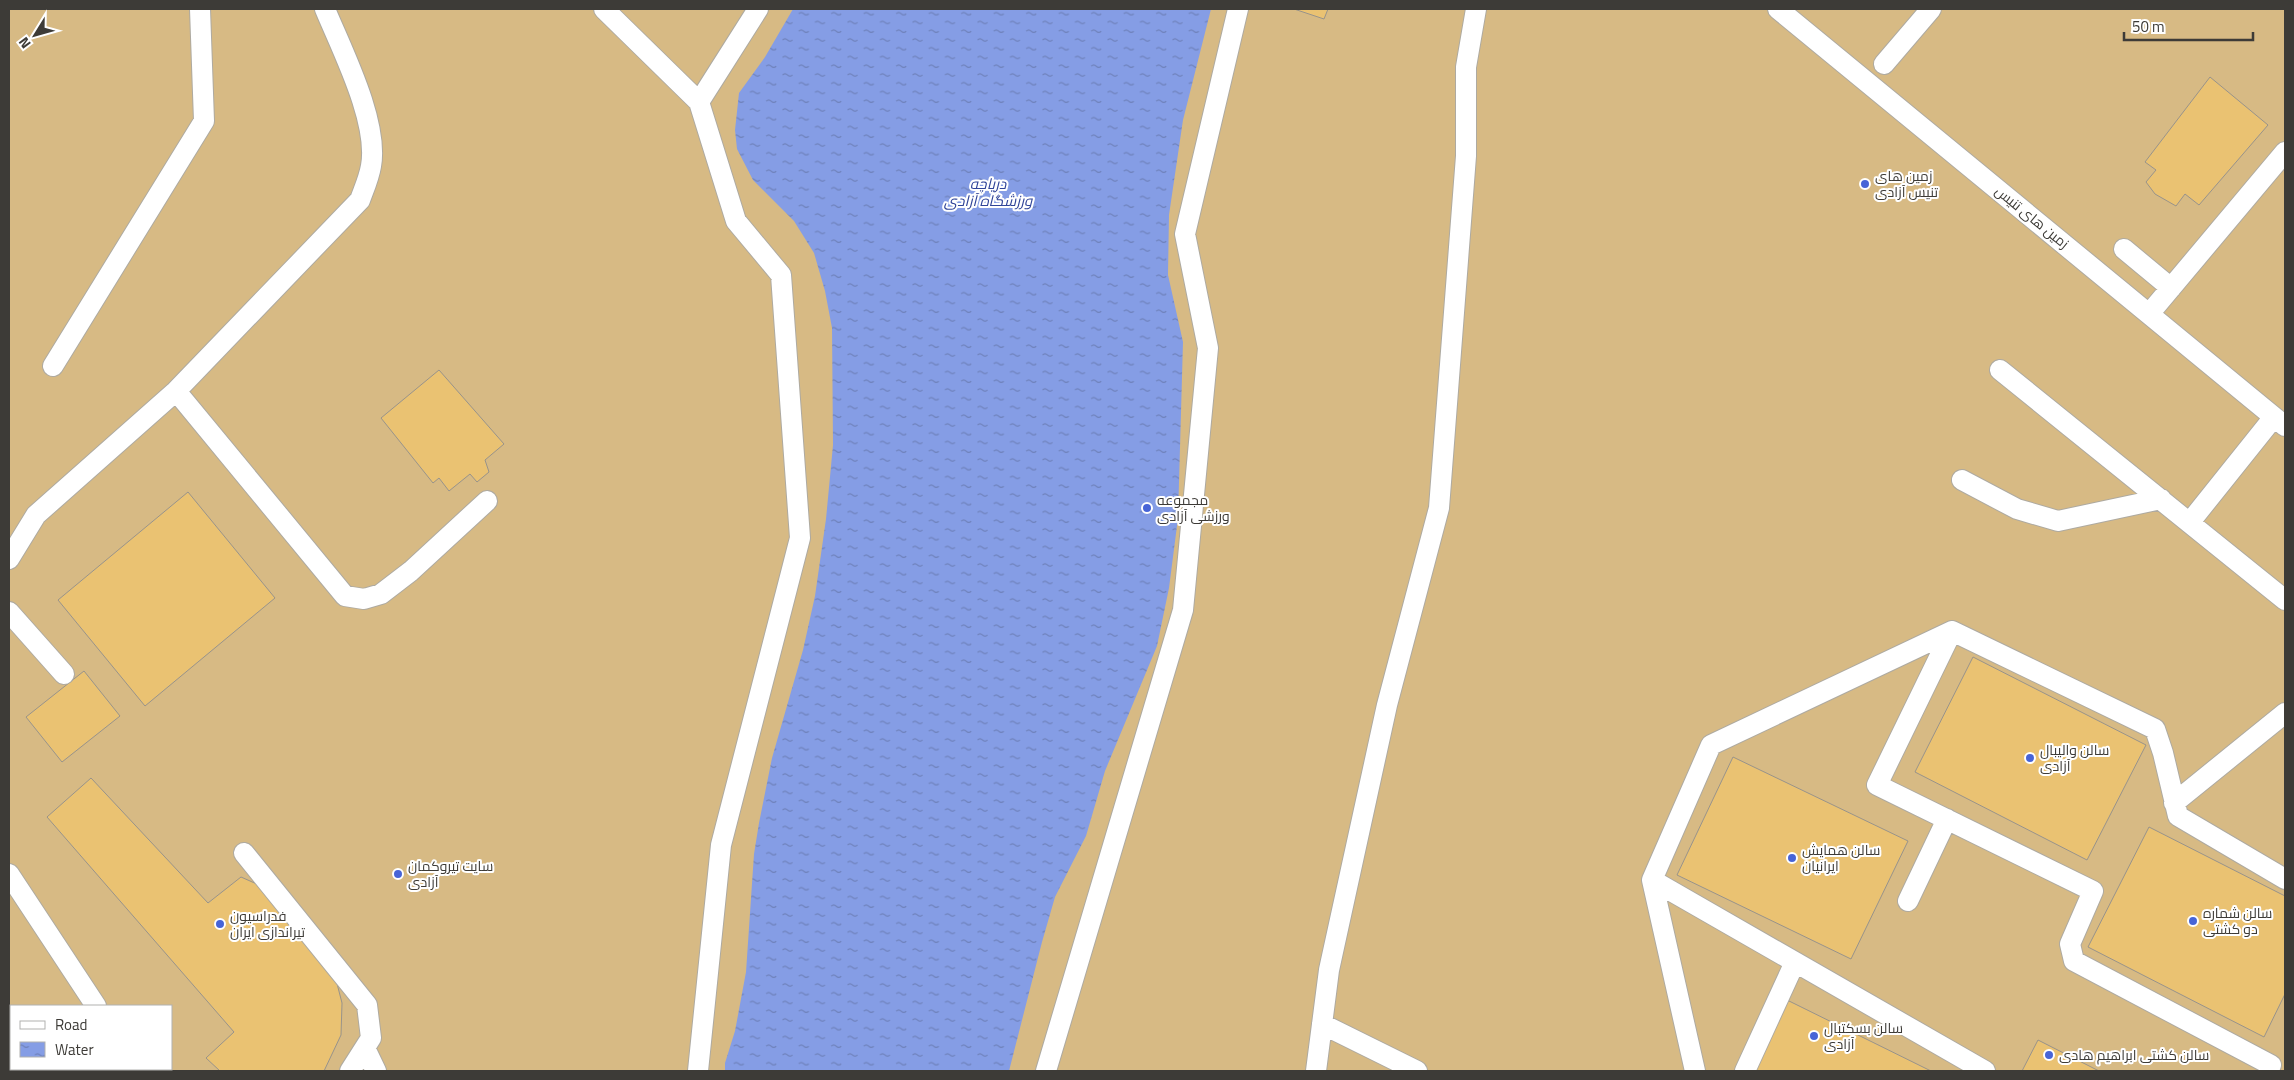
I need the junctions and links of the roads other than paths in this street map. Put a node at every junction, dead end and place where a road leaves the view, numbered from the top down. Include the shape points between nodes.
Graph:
1 (200, 9) edge
2 (325, 9) edge
3 (604, 9) edge
4 (758, 9) edge
5 (1238, 9) edge
6 (1476, 9) edge
7 (1778, 9) edge
8 (1931, 9) edge
9 (1884, 64) dead end
10 (699, 102) junction
11 (2285, 152) edge
12 (2124, 249) dead end
13 (2171, 288) junction
14 (2149, 314) junction
15 (52, 366) dead end
16 (2000, 370) dead end
17 (176, 391) junction
18 (2280, 421) edge
19 (1962, 480) dead end
20 (2161, 499) junction
21 (487, 501) dead end
22 (2190, 522) junction
23 (9, 559) edge
24 (2285, 600) edge
25 (9, 612) edge
26 (1952, 631) junction
27 (64, 674) dead end
28 (2285, 713) edge
29 (2174, 803) junction
30 (1947, 819) junction
31 (244, 853) dead end
32 (9, 874) edge
33 (2285, 879) edge
34 (1652, 880) junction
35 (1908, 901) dead end
36 (1794, 962) junction
37 (95, 1005) edge
38 (1322, 1024) junction
39 (365, 1048) junction
40 (2273, 1063) edge
41 (350, 1071) edge
42 (376, 1071) edge
43 (698, 1071) edge
44 (1046, 1071) edge
45 (1316, 1071) edge
46 (1417, 1071) edge
47 (1695, 1071) edge
48 (1744, 1071) edge
49 (1985, 1071) edge

1 - 15 lane via 204,122
2 - 17 lane via 371,130 371,166 360,200
3 - 10 lane
4 - 10 lane
5 - 44 lane via 1185,234 1208,348 1183,610
6 - 38 lane via 1466,67 1466,156 1439,508 1387,705 1329,970
7 - 14 lane, زمین های تنیس
8 - 9 lane
10 - 43 lane via 736,221 781,275 800,538 721,845
11 - 13 lane
12 - 13 lane
13 - 14 lane
14 - 18 lane, زمین های تنیس
16 - 20 lane
17 - 21 lane via 345,596 364,599 382,594
17 - 23 lane via 36,516
18 - 22 lane
19 - 20 lane via 2016,509 2058,521
20 - 22 lane
22 - 24 lane
25 - 27 lane
26 - 29 lane via 2155,730
26 - 30 lane via 1877,785
26 - 34 lane via 1712,745
28 - 29 lane
29 - 33 lane via 2178,816
30 - 35 lane
30 - 40 lane via 2093,890 2070,944 2074,961
31 - 39 lane via 367,1005 371,1038
32 - 37 lane
34 - 36 lane
34 - 47 lane
36 - 48 lane
36 - 49 lane
38 - 45 lane
38 - 46 lane
39 - 41 lane
39 - 42 lane

